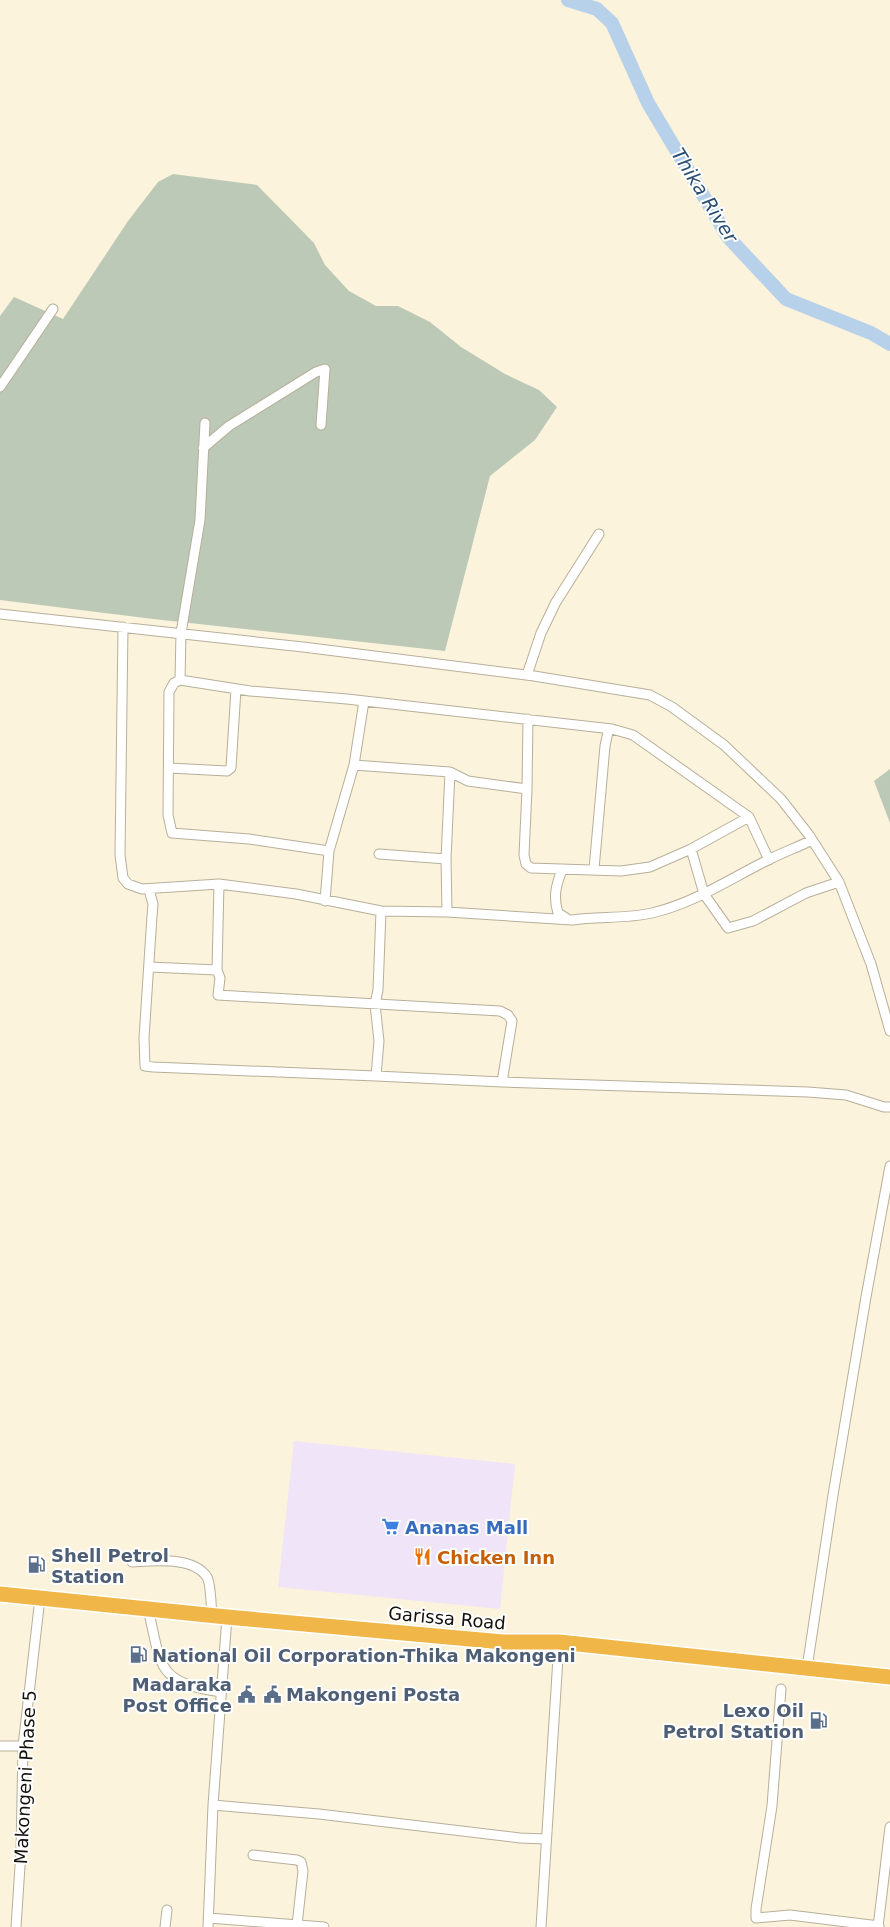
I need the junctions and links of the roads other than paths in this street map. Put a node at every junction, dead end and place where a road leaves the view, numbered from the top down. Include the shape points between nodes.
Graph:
1 (52, 309) dead end
2 (0, 387) edge
3 (205, 423) dead end
4 (321, 425) dead end
5 (203, 448) junction
6 (599, 534) dead end
7 (0, 614) edge
8 (123, 627) junction
9 (181, 633) junction
10 (528, 675) junction
11 (180, 680) junction
12 (236, 689) junction
13 (364, 701) junction
14 (528, 719) junction
15 (612, 729) junction
16 (354, 765) junction
17 (168, 768) junction
18 (450, 772) junction
19 (527, 789) junction
20 (749, 817) junction
21 (812, 840) junction
22 (691, 849) junction
23 (329, 851) junction
24 (380, 854) dead end
25 (446, 859) junction
26 (769, 860) junction
27 (594, 869) junction
28 (562, 870) junction
29 (839, 882) junction
30 (219, 884) junction
31 (149, 890) junction
32 (704, 894) junction
33 (325, 901) junction
34 (381, 911) junction
35 (446, 912) junction
36 (572, 920) junction
37 (149, 967) junction
38 (217, 970) junction
39 (375, 1004) junction
40 (890, 1031) edge
41 (376, 1076) junction
42 (502, 1082) junction
43 (890, 1107) edge
44 (890, 1166) edge
45 (132, 1562) dead end
46 (0, 1594) edge
47 (40, 1598) junction
48 (148, 1609) junction
49 (220, 1617) junction
50 (559, 1642) junction
51 (807, 1668) junction
52 (890, 1677) edge
53 (781, 1689) dead end
54 (222, 1692) junction
55 (0, 1746) edge
56 (23, 1746) junction
57 (212, 1805) junction
58 (890, 1827) edge
59 (546, 1838) junction
60 (253, 1855) dead end
61 (167, 1910) dead end
62 (208, 1922) edge
63 (756, 1922) edge
64 (297, 1926) junction
65 (879, 1926) edge
66 (16, 1927) edge
67 (164, 1927) edge
68 (324, 1927) edge
69 (541, 1927) edge

1 - 2 street
3 - 5 street
4 - 5 street via 325,369 229,426
5 - 9 street via 200,520
6 - 10 street via 556,602 541,634
7 - 8 street
8 - 9 street
8 - 31 street via 121,871 128,884
9 - 10 street
9 - 11 street
10 - 21 street via 650,695 672,707 747,766 781,799
11 - 12 street
11 - 17 street via 169,692
12 - 13 street
12 - 17 street via 231,768 227,771
13 - 14 street
13 - 16 street
14 - 15 street
14 - 19 street
15 - 20 street via 633,735
15 - 27 street via 608,732 605,746
16 - 18 street
16 - 23 street
17 - 23 street via 168,815 172,833 249,839
18 - 19 street via 468,781
18 - 25 street
19 - 28 street via 526,864 531,868
20 - 22 street
20 - 26 street
21 - 26 street
21 - 29 street
22 - 27 street via 650,867 621,871
22 - 32 street
23 - 33 street
24 - 25 street
25 - 35 street
26 - 32 street
27 - 28 street
28 - 36 street via 557,883 556,905 560,915
29 - 32 street via 728,928
29 - 40 street via 871,964
30 - 31 street
30 - 33 street
30 - 38 street
31 - 37 street via 153,910
32 - 36 street via 645,914
33 - 34 street
34 - 35 street
34 - 39 street
35 - 36 street
37 - 38 street
37 - 41 street via 145,1066
38 - 39 street via 220,978 218,995
39 - 41 street via 379,1041
39 - 42 street via 508,1014 512,1021
41 - 42 street
42 - 43 street via 808,1092 846,1095
44 - 51 street via 839,1457
45 - 49 street via 170,1561 195,1566 208,1578
46 - 47 highway, Garissa Road
47 - 48 highway, Garissa Road
47 - 56 street, Makongeni Phase 5
48 - 49 highway, Garissa Road
48 - 54 street via 163,1667 170,1676 192,1687
49 - 50 highway, Garissa Road via 503,1642
49 - 54 street
50 - 51 highway, Garissa Road
50 - 59 street
51 - 52 highway, Garissa Road
53 - 63 street via 772,1806
54 - 57 street
55 - 56 street
56 - 66 street, Makongeni Phase 5
57 - 59 street via 520,1838
57 - 62 street
58 - 65 street
59 - 69 street
60 - 64 street via 301,1862 303,1871
61 - 67 street
62 - 64 street
63 - 65 street via 790,1915
64 - 68 street

